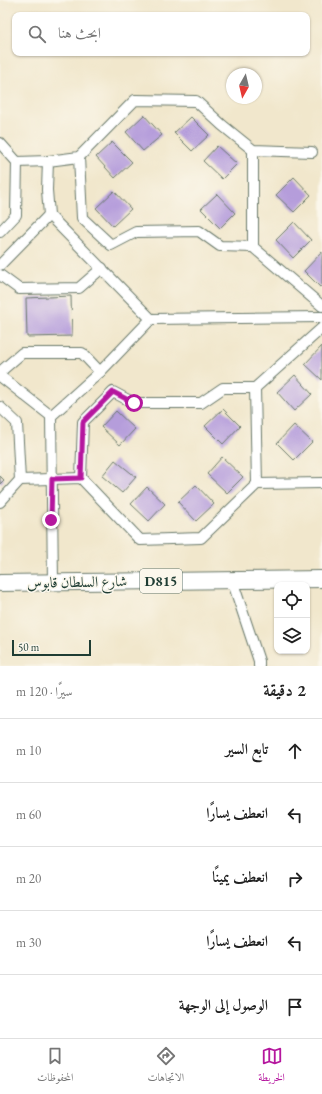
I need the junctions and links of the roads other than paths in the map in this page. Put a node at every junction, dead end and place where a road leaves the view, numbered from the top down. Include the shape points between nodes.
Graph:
1 (0, 144) edge
2 (253, 150) junction
3 (312, 152) dead end
4 (79, 157) junction
5 (48, 161) junction
6 (17, 162) junction
7 (49, 215) junction
8 (0, 232) edge
9 (253, 247) junction
10 (0, 265) edge
11 (102, 268) junction
12 (0, 275) edge
13 (322, 306) edge
14 (322, 317) edge
15 (151, 319) junction
16 (322, 328) edge
17 (0, 372) edge
18 (100, 372) junction
19 (0, 376) edge
20 (256, 388) junction
21 (0, 407) edge
22 (51, 416) junction
23 (81, 478) junction
24 (52, 479) junction
25 (20, 480) junction
26 (322, 483) edge
27 (257, 484) junction
28 (0, 502) edge
29 (322, 579) edge
30 (232, 580) junction
31 (0, 583) edge
32 (53, 583) junction
33 (259, 666) edge

1 - 6 street
2 - 3 street
2 - 4 street via 196,101 135,100
2 - 9 street
4 - 5 street
4 - 9 street via 82,218 111,245 136,232 198,231 220,246
5 - 6 street
5 - 7 street
6 - 8 street via 16,215
7 - 10 street
7 - 11 street
9 - 13 street
11 - 12 street via 79,288 19,289
11 - 15 street
14 - 15 street
15 - 18 street
16 - 20 street
17 - 18 street via 22,353 82,353
18 - 22 street
19 - 22 street
20 - 23 street via 223,388 201,403 134,403 113,392 83,422
20 - 27 street
21 - 25 street via 17,423
22 - 24 street
23 - 24 street
23 - 27 street via 140,540 201,538
24 - 25 street
24 - 32 street
25 - 28 street
26 - 27 street
29 - 30 main road, شارع السلطان قابوس / D815
30 - 32 main road, شارع السلطان قابوس / D815
30 - 33 street
31 - 32 main road, شارع السلطان قابوس / D815

